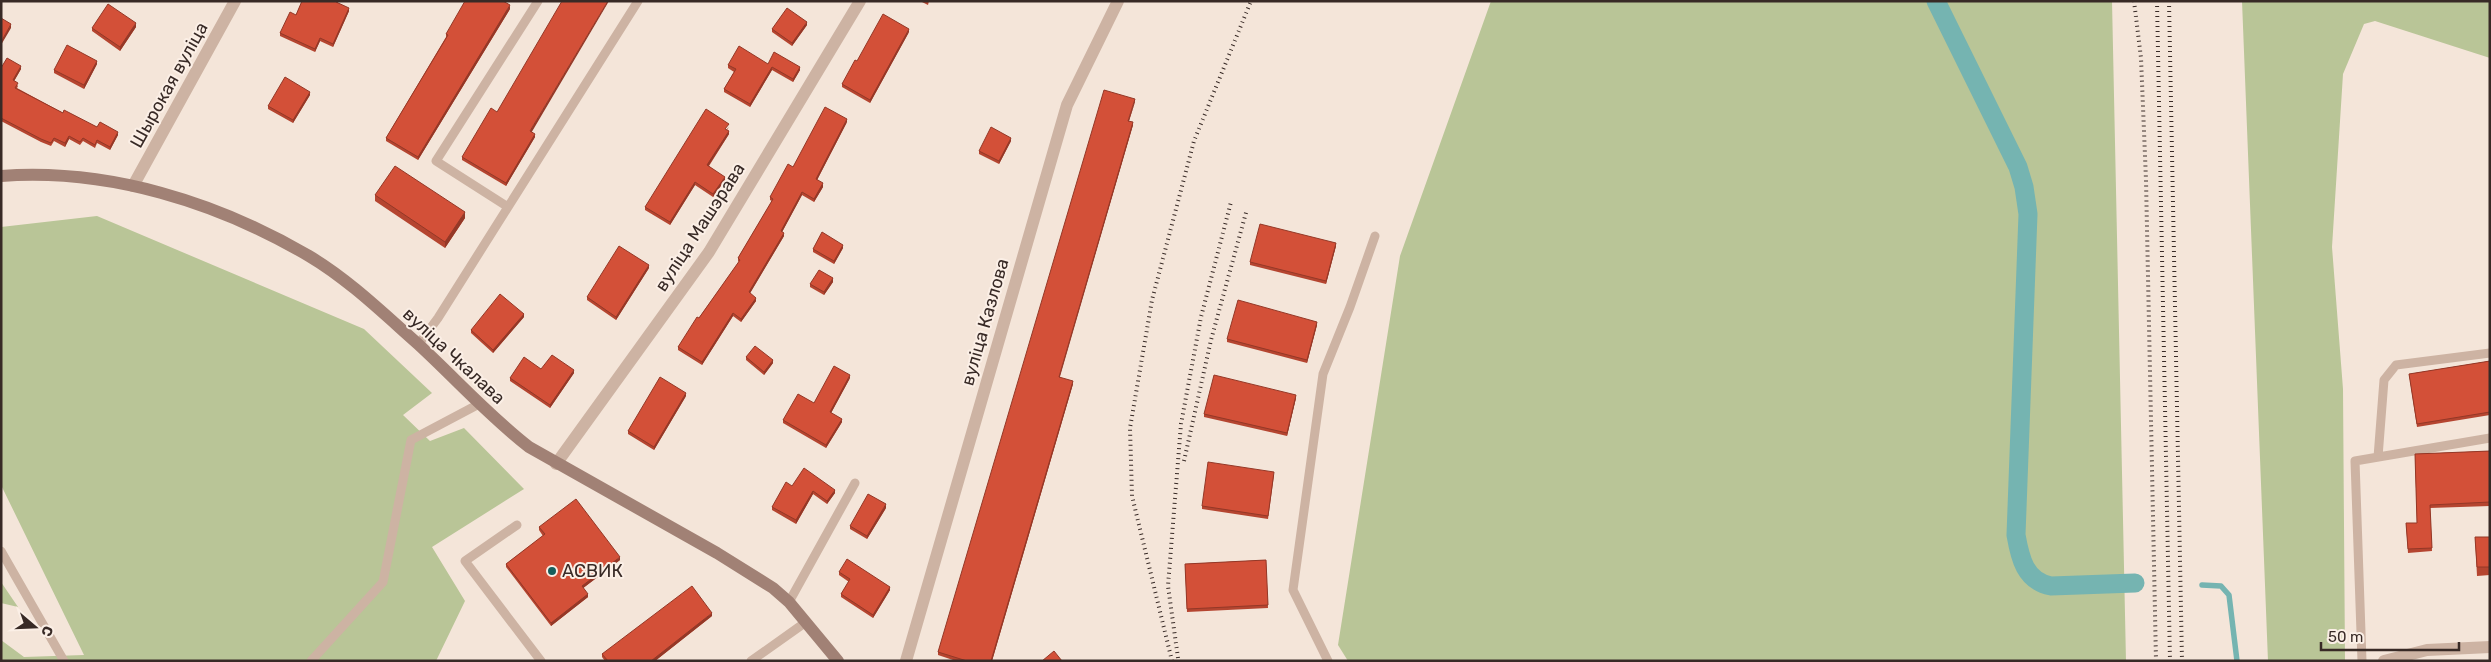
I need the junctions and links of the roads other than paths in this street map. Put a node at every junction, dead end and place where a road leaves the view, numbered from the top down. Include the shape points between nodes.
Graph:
1 (235, 1) edge
2 (538, 1) edge
3 (638, 1) edge
4 (860, 1) edge
5 (1118, 1) edge
6 (1, 176) edge
7 (134, 186) junction
8 (508, 207) junction
9 (1375, 236) dead end
10 (418, 345) junction
11 (2490, 353) edge
12 (479, 404) junction
13 (2490, 438) edge
14 (2378, 457) junction
15 (556, 464) junction
16 (855, 483) dead end
17 (517, 526) dead end
18 (1, 551) edge
19 (789, 602) junction
20 (806, 622) junction
21 (2490, 647) edge
22 (64, 661) edge
23 (311, 661) edge
24 (540, 661) edge
25 (751, 661) edge
26 (838, 661) edge
27 (906, 661) edge
28 (1328, 661) edge
29 (2362, 661) edge
30 (2384, 661) edge

1 - 7 street, Шырокая вуліца
2 - 8 lane via 436,161
3 - 8 lane
4 - 15 street, вуліца Машэрава via 709,252
5 - 27 street, вуліца Казлова via 1067,105
6 - 7 street, вуліца Чкалава via 59,176
7 - 10 street, вуліца Чкалава via 203,207 309,256
8 - 10 lane
9 - 28 lane via 1323,374 1293,590
10 - 12 street, вуліца Чкалава
11 - 14 lane via 2396,365 2384,380
12 - 15 street, вуліца Чкалава via 504,427
12 - 23 lane via 411,440 383,582
13 - 14 lane
14 - 29 lane via 2355,461
15 - 19 street, вуліца Чкалава via 717,553 773,588
16 - 19 lane
17 - 24 lane via 465,561
18 - 22 lane
19 - 20 street, вуліца Чкалава
20 - 25 lane
20 - 26 street, вуліца Чкалава
21 - 30 street via 2427,650

